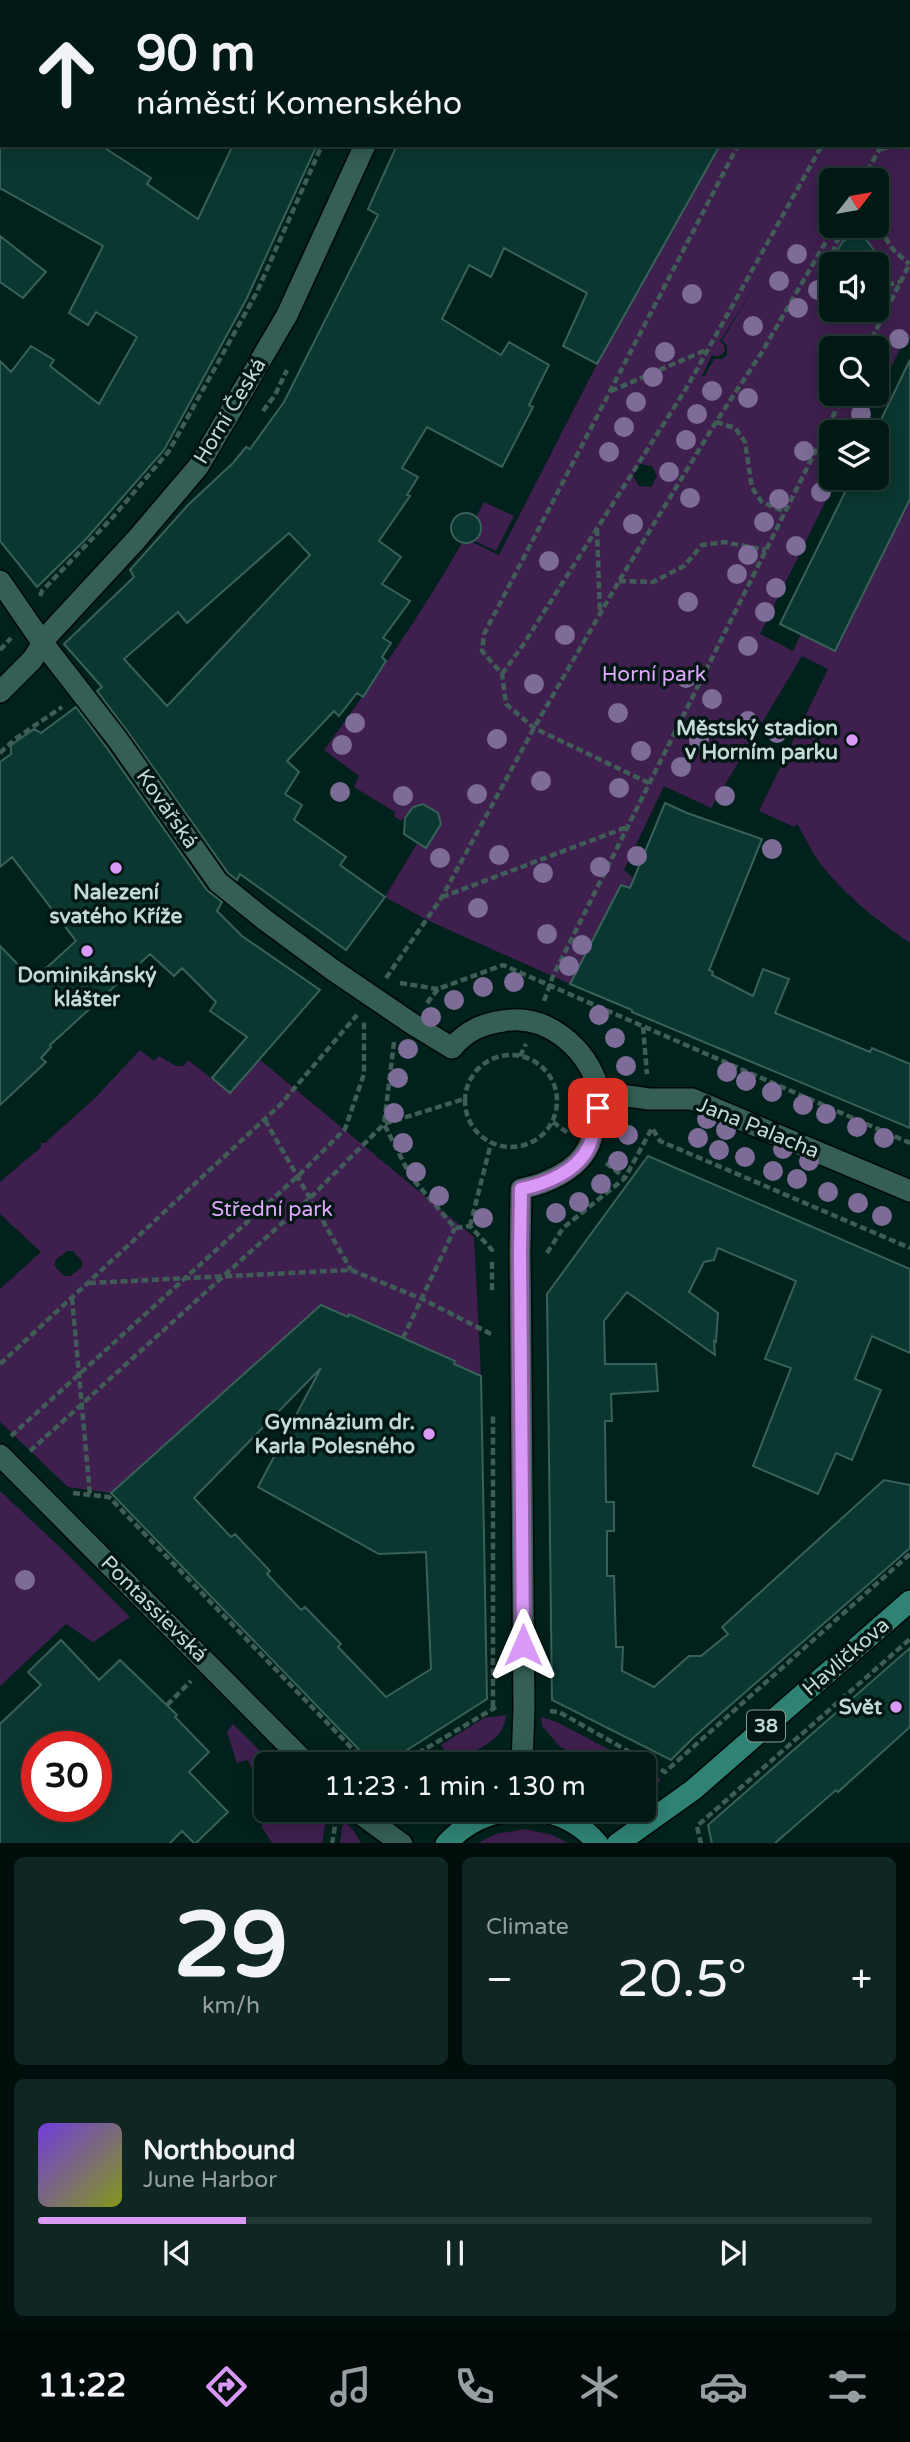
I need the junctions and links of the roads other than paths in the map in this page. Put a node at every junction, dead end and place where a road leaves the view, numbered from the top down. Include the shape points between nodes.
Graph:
1 (364, 147) edge
2 (0, 581) edge
3 (42, 642) junction
4 (0, 691) edge
5 (600, 1092) junction
6 (910, 1191) edge
7 (13, 1453) edge
8 (910, 1601) edge
9 (296, 1752) edge
10 (522, 1752) edge
11 (372, 1822) edge
12 (473, 1822) edge
13 (572, 1822) edge
14 (401, 1843) edge
15 (446, 1843) edge
16 (598, 1843) edge
17 (617, 1843) edge

1 - 3 street, Horní Česká via 287,315 198,467
2 - 3 street, Kovářská
3 - 4 street, Horní Česká via 32,660
3 - 5 street, Kovářská via 218,882 265,920 378,985 411,1023 452,1048 478,1027 508,1020 537,1021 576,1048
5 - 6 street, Jana Palacha via 692,1099
5 - 10 street via 588,1149 548,1181 521,1189
7 - 9 street, Pontassievská
8 - 17 main road, Havlíčkova / 38 via 692,1790
11 - 14 street
12 - 15 main road
13 - 16 main road

